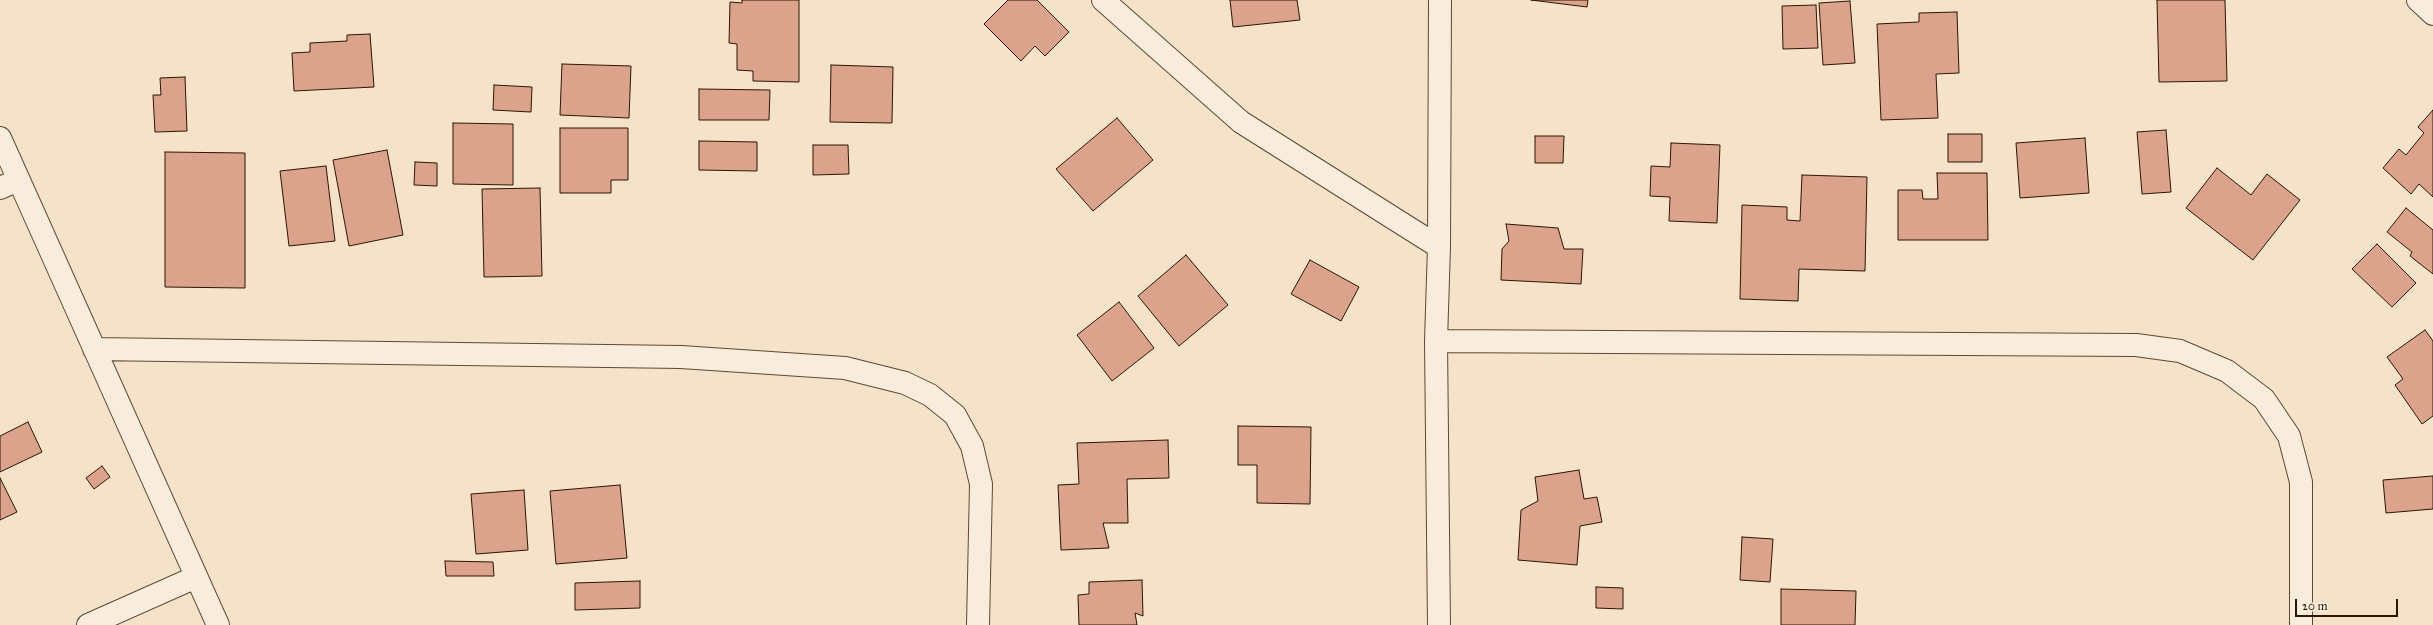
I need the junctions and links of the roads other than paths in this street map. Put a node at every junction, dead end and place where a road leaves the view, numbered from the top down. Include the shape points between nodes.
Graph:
1 (1103, 0) edge
2 (1440, 0) edge
3 (2418, 0) edge
4 (2433, 14) edge
5 (0, 138) edge
6 (9, 184) edge
7 (1439, 247) junction
8 (1436, 341) junction
9 (94, 349) junction
10 (196, 577) junction
11 (88, 625) edge
12 (218, 625) edge
13 (978, 625) edge
14 (1439, 625) edge
15 (2301, 625) edge

1 - 7 street via 1241,122
2 - 7 street
3 - 4 street
5 - 6 street
6 - 9 street
7 - 8 street
8 - 14 street
8 - 15 street via 2136,344 2180,351 2227,372 2264,399 2289,436 2301,482
9 - 10 street
9 - 13 street via 681,357 845,368 906,383 930,395 954,415 972,446 981,484
10 - 11 street
10 - 12 street

